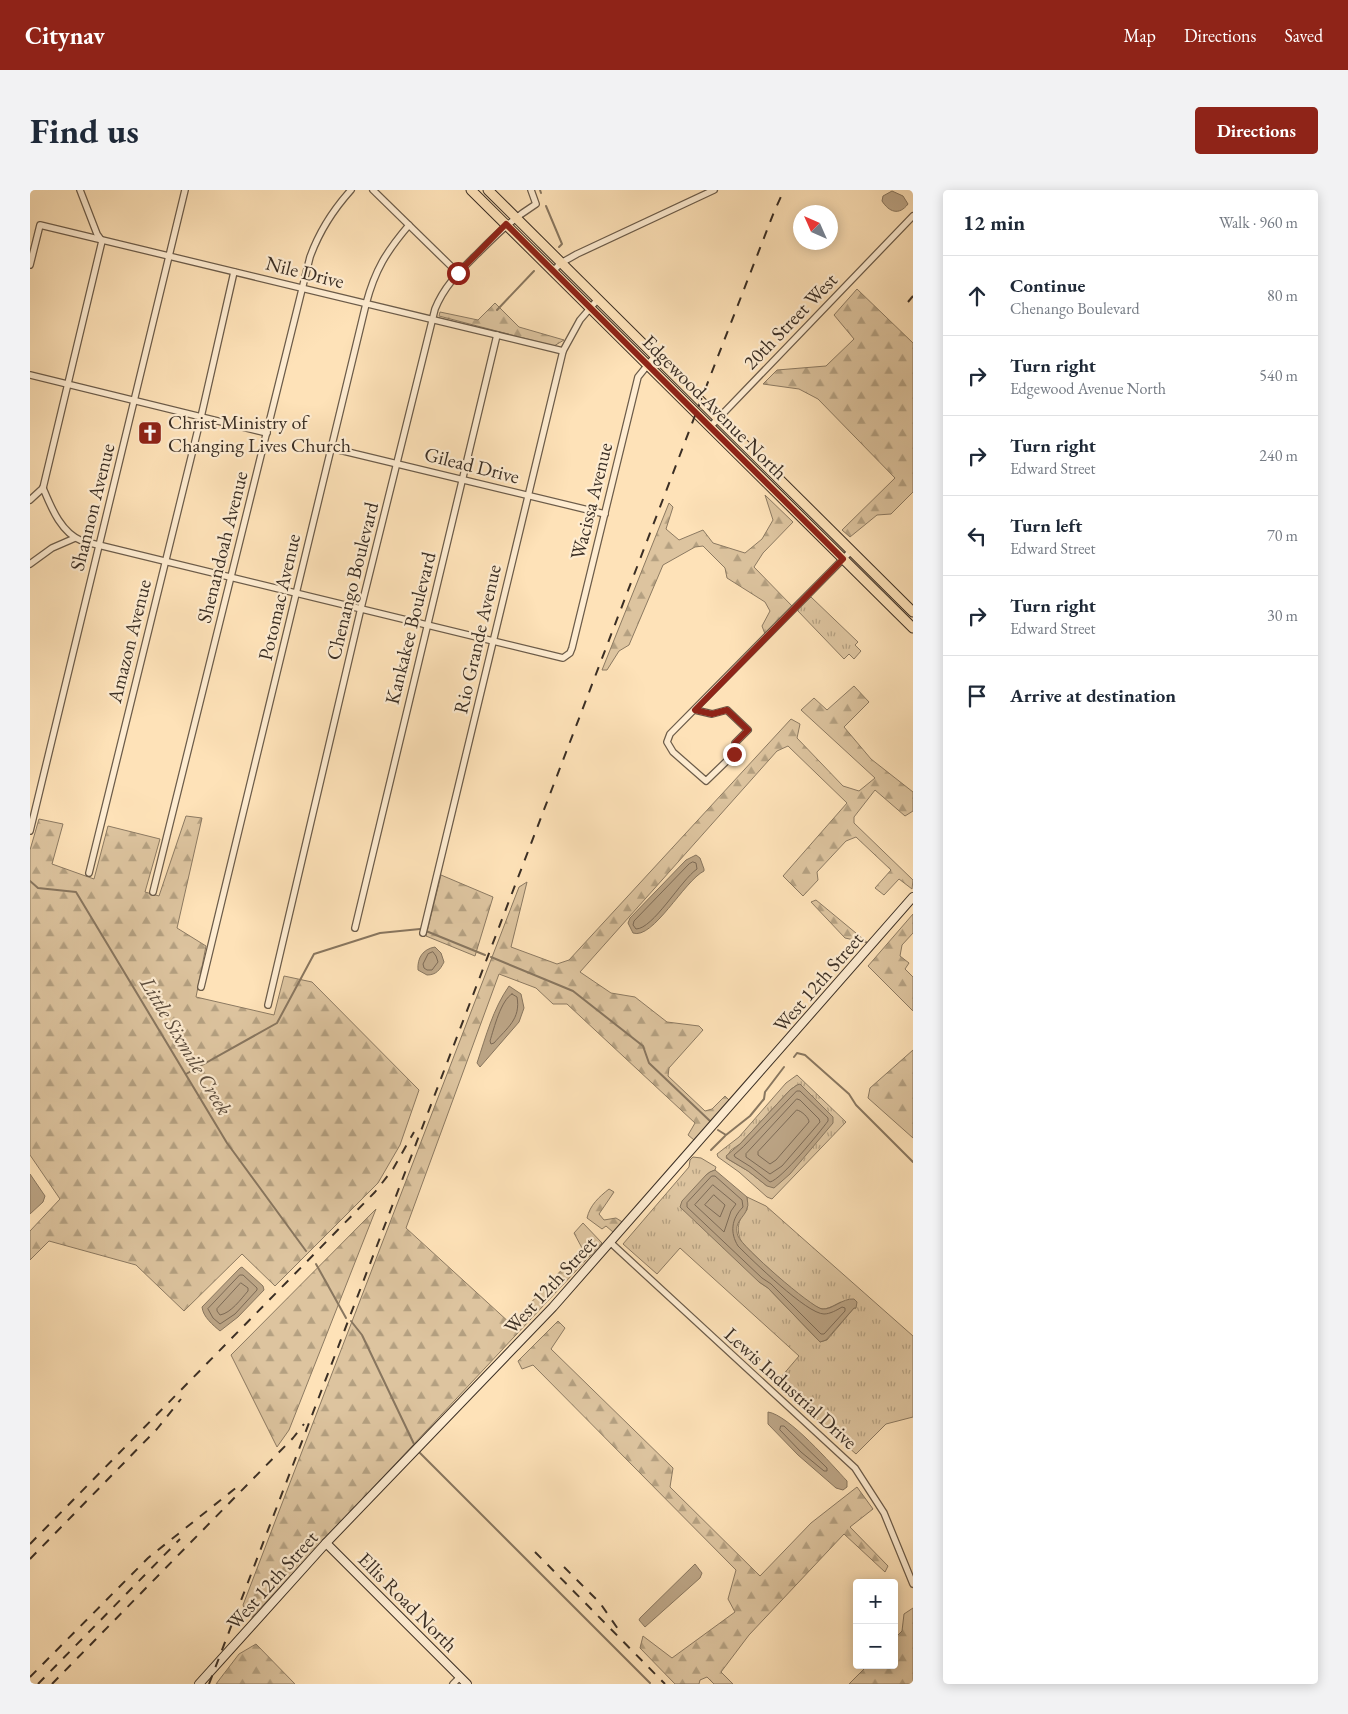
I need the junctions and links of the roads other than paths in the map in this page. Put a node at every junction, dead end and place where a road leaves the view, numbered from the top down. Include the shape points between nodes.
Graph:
1 (80, 190) edge
2 (185, 190) edge
3 (350, 190) edge
4 (373, 190) edge
5 (471, 190) edge
6 (488, 190) edge
7 (531, 190) edge
8 (714, 190) edge
9 (913, 216) edge
10 (515, 217) junction
11 (506, 224) junction
12 (409, 225) junction
13 (102, 241) junction
14 (170, 256) junction
15 (561, 263) junction
16 (30, 264) edge
17 (553, 271) junction
18 (234, 272) junction
19 (458, 273) junction
20 (302, 288) junction
21 (598, 299) junction
22 (366, 304) junction
23 (590, 308) junction
24 (432, 319) junction
25 (497, 335) junction
26 (563, 351) junction
27 (655, 356) junction
28 (647, 364) junction
29 (30, 375) edge
30 (68, 385) junction
31 (135, 400) junction
32 (201, 417) junction
33 (718, 419) junction
34 (710, 427) junction
35 (267, 433) junction
36 (331, 448) junction
37 (397, 464) junction
38 (462, 479) junction
39 (43, 488) junction
40 (528, 496) junction
41 (30, 500) edge
42 (604, 514) junction
43 (75, 538) junction
44 (99, 545) junction
45 (851, 551) junction
46 (843, 559) junction
47 (165, 561) junction
48 (30, 564) edge
49 (232, 576) junction
50 (296, 592) junction
51 (361, 608) junction
52 (913, 612) edge
53 (427, 624) junction
54 (913, 628) edge
55 (493, 642) junction
56 (695, 710) junction
57 (30, 831) edge
58 (89, 872) dead end
59 (153, 892) dead end
60 (913, 897) edge
61 (355, 928) dead end
62 (423, 933) dead end
63 (201, 987) dead end
64 (268, 1005) dead end
65 (611, 1243) junction
66 (326, 1543) junction
67 (913, 1584) edge
68 (460, 1677) junction
69 (199, 1684) edge
70 (453, 1684) edge
71 (467, 1684) edge

1 - 13 street
2 - 14 street, Shannon Avenue
3 - 20 street, Shenandoah Avenue via 317,236
4 - 12 street
5 - 11 main road, Edgewood Avenue North
6 - 10 main road, Edgewood Avenue North
7 - 10 street, Chenango Boulevard via 536,204
8 - 15 street
9 - 33 street, 20th Street West
10 - 11 street, Chenango Boulevard
10 - 15 main road, Edgewood Avenue North
11 - 17 main road, Edgewood Avenue North
11 - 19 street, Chenango Boulevard
12 - 19 street
12 - 22 street, Potomac Avenue via 385,255
13 - 14 street, Nile Drive
13 - 16 street, Nile Drive via 40,225
13 - 30 street
14 - 18 street, Nile Drive
14 - 31 street, Shannon Avenue
15 - 17 street
15 - 21 main road, Edgewood Avenue North
17 - 23 main road, Edgewood Avenue North
18 - 20 street, Nile Drive
18 - 32 street, Amazon Avenue
19 - 24 street, Chenango Boulevard via 440,297
20 - 22 street, Nile Drive
20 - 35 street, Shenandoah Avenue
21 - 23 street, Rio Grande Avenue
21 - 27 main road, Edgewood Avenue North
22 - 24 street, Nile Drive
22 - 36 street, Potomac Avenue
23 - 26 street, Rio Grande Avenue
23 - 28 main road, Edgewood Avenue North
24 - 25 street, Nile Drive
24 - 37 street, Chenango Boulevard
25 - 26 street, Nile Drive
25 - 38 street, Kankakee Boulevard
26 - 40 street, Rio Grande Avenue
27 - 28 street, Wacissa Avenue
27 - 33 main road, Edgewood Avenue North
28 - 34 main road, Edgewood Avenue North
28 - 42 street, Wacissa Avenue via 638,377
29 - 30 street
30 - 31 street
30 - 39 street
31 - 32 street
31 - 44 street, Shannon Avenue
32 - 35 street
32 - 47 street, Amazon Avenue
33 - 34 street, 20th Street West
33 - 45 main road, Edgewood Avenue North
34 - 46 main road, Edgewood Avenue North
35 - 49 street, Shenandoah Avenue
36 - 37 street, Gilead Drive
36 - 50 street, Potomac Avenue
37 - 38 street, Gilead Drive
37 - 51 street, Chenango Boulevard
38 - 40 street, Gilead Drive
38 - 53 street, Kankakee Boulevard
39 - 41 street
39 - 43 street via 60,522
40 - 42 street, Gilead Drive
40 - 55 street, Rio Grande Avenue
42 - 55 street, Wacissa Avenue via 572,648 567,657
43 - 44 street
43 - 48 street via 52,548
44 - 47 street
44 - 57 street, Shannon Avenue
45 - 46 street
45 - 52 main road, Edgewood Avenue North
46 - 54 main road, Edgewood Avenue North
46 - 56 street
47 - 49 street
47 - 58 street, Amazon Avenue
49 - 50 street
49 - 59 street, Shenandoah Avenue
50 - 51 street
50 - 63 street, Potomac Avenue
51 - 53 street
51 - 64 street, Chenango Boulevard
53 - 55 street
53 - 61 street, Kankakee Boulevard
55 - 62 street, Rio Grande Avenue
56 - 56 street via 670,734 667,742 673,752 706,781 734,754 735,743 748,730 727,710 712,714
60 - 65 street, West 12th Street
65 - 66 street, West 12th Street via 547,1314
65 - 67 street, Lewis Industrial Drive via 855,1468 884,1513
66 - 68 street, Ellis Road North
66 - 69 street, West 12th Street
68 - 70 street
68 - 71 street, Ellis Road North

